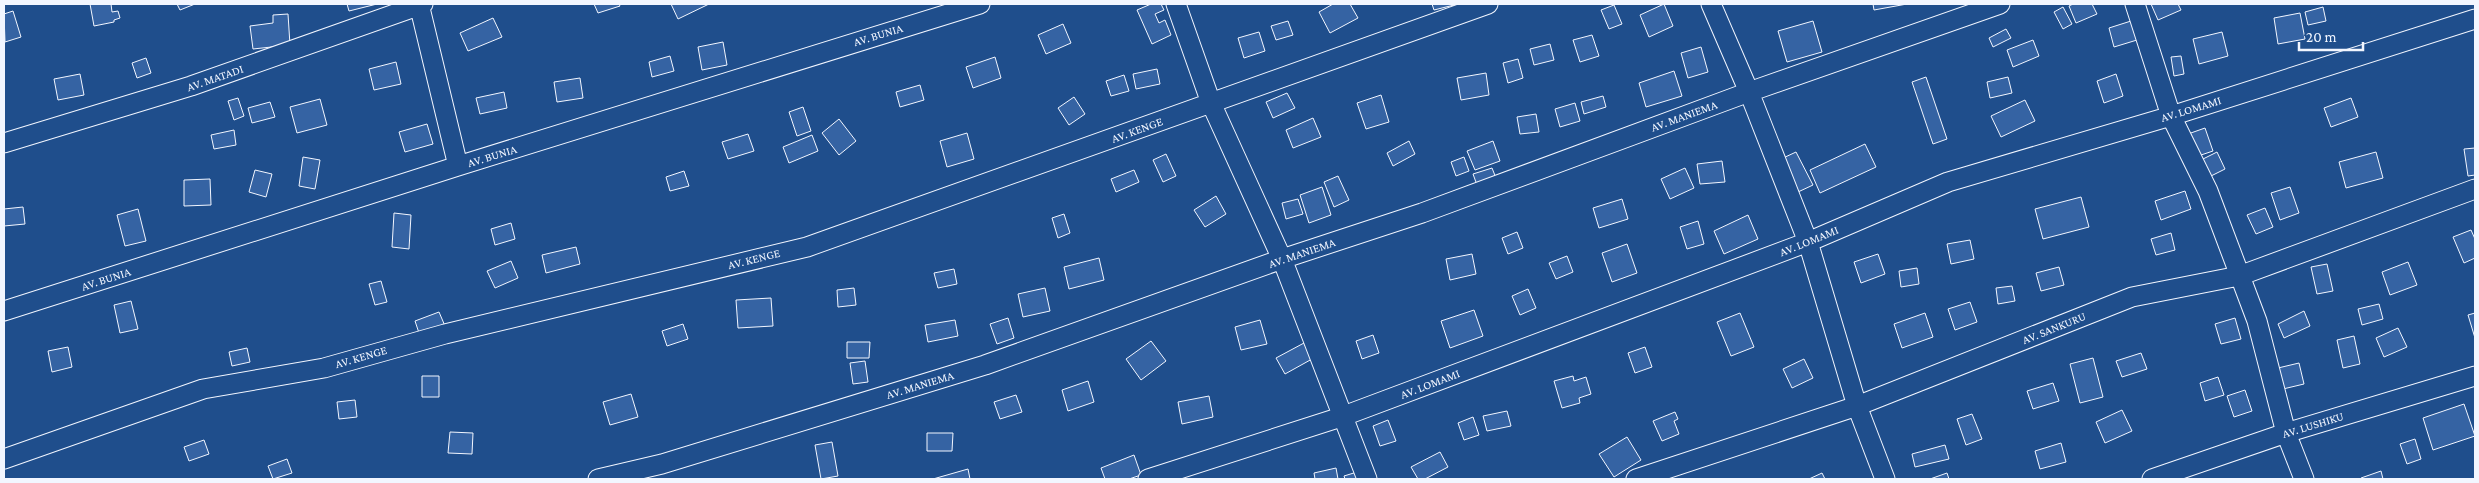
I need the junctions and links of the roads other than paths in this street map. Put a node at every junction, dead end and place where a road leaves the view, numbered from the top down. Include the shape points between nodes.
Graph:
1 (421, 4) edge
2 (980, 4) edge
3 (1176, 4) edge
4 (1488, 4) edge
5 (1710, 4) edge
6 (2000, 4) edge
7 (2135, 4) edge
8 (2475, 20) edge
9 (1750, 92) junction
10 (1211, 103) junction
11 (2171, 116) junction
12 (4, 143) edge
13 (458, 166) junction
14 (2475, 189) edge
15 (1808, 242) junction
16 (1282, 259) junction
17 (2239, 276) junction
18 (4, 311) edge
19 (2475, 376) edge
20 (1857, 406) junction
21 (1341, 417) junction
22 (2286, 433) junction
23 (4, 459) edge
24 (598, 479) edge
25 (1148, 479) edge
26 (1367, 479) edge
27 (1636, 479) edge
28 (1885, 479) edge
29 (2152, 479) edge
30 (2304, 479) edge

1 - 12 street, AV. MATADI via 191,86
1 - 13 street
2 - 13 street, AV. BUNIA
3 - 10 street
4 - 10 street, AV. KENGE
5 - 9 street
6 - 9 street, AV. MANIEMA
7 - 11 street
8 - 11 street, AV. LOMAMI
9 - 15 street
9 - 16 street, AV. MANIEMA via 1422,213
10 - 16 street
10 - 23 street, AV. KENGE via 807,247 444,334 324,368 203,389
11 - 15 street, AV. LOMAMI via 1948,182
11 - 17 street via 2208,191
13 - 18 street, AV. BUNIA
14 - 17 street, AV. SANKURU
15 - 20 street
15 - 21 street, AV. LOMAMI
16 - 21 street
16 - 24 street, AV. MANIEMA via 985,364 662,464
17 - 20 street, AV. SANKURU via 2132,297
17 - 22 street via 2257,321
19 - 22 street, AV. LUSHIKU
20 - 27 street, AV. SANKURU
20 - 28 street
21 - 25 street, AV. LOMAMI
21 - 26 street
22 - 29 street, AV. LUSHIKU
22 - 30 street

